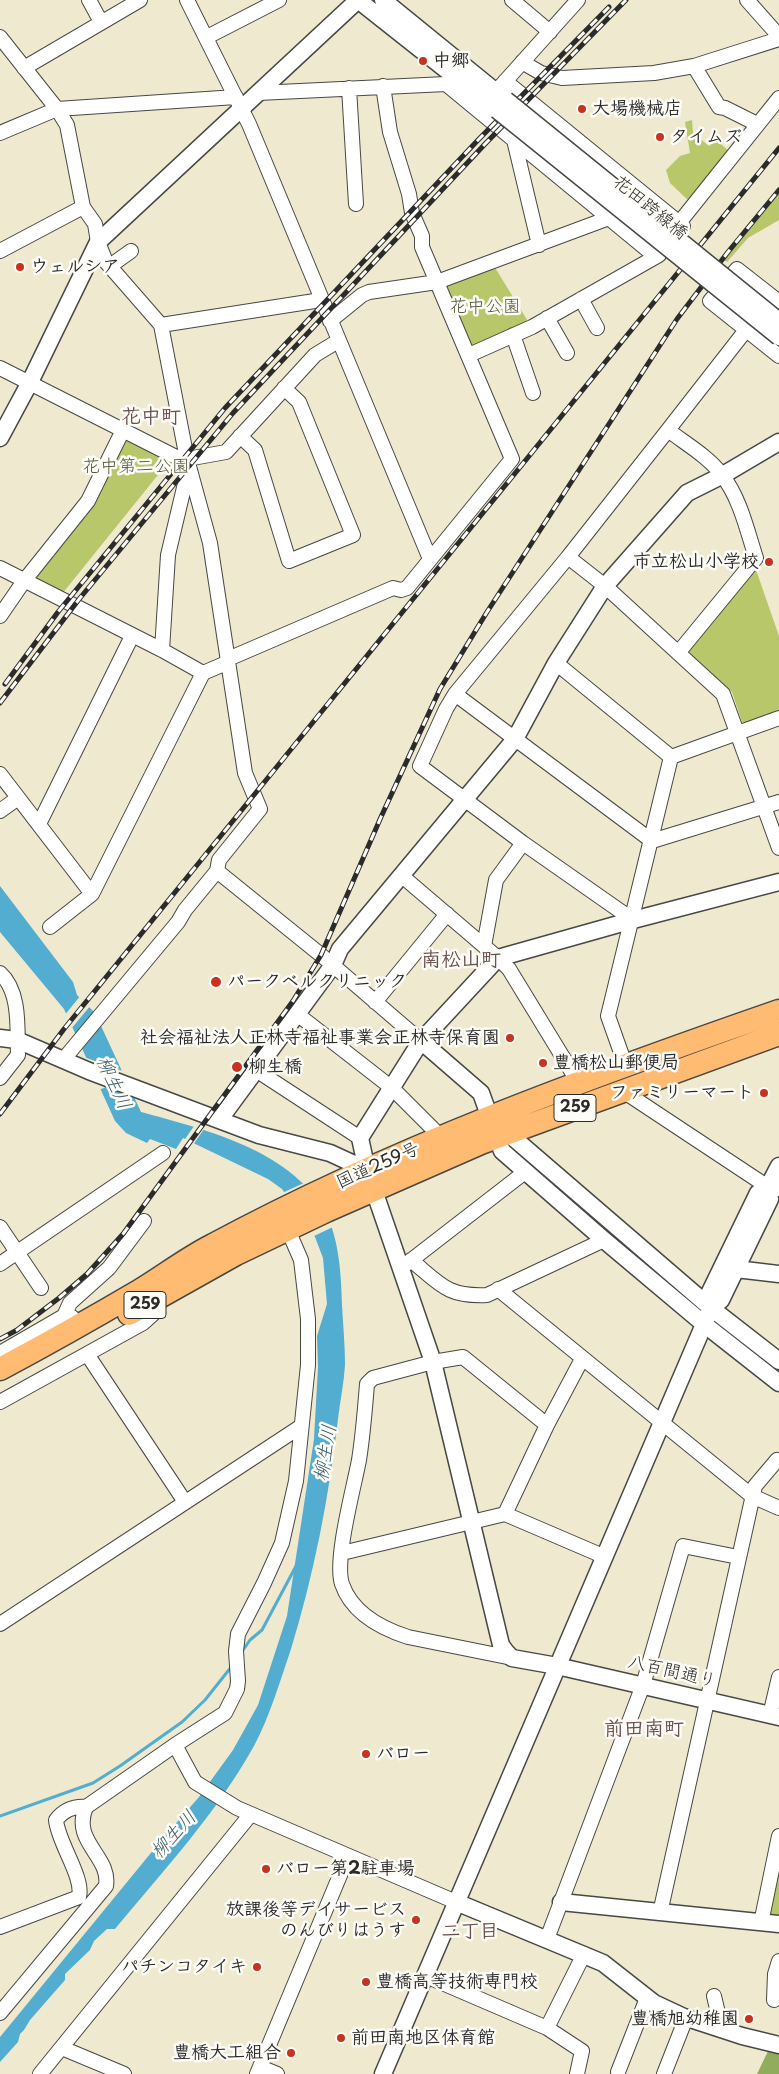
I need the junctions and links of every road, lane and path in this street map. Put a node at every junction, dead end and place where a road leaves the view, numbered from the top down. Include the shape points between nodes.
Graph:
1 (89, 0) edge
2 (140, 0) edge
3 (187, 0) edge
4 (279, 0) edge
5 (358, 0) edge
6 (383, 0) edge
7 (512, 0) edge
8 (578, 0) edge
9 (747, 0) edge
10 (102, 22) junction
11 (550, 32) junction
12 (779, 36) edge
13 (0, 37) edge
14 (207, 37) junction
15 (779, 39) edge
16 (522, 62) junction
17 (694, 66) junction
18 (24, 68) junction
19 (450, 80) junction
20 (383, 86) junction
21 (349, 88) junction
22 (258, 93) junction
23 (501, 96) junction
24 (779, 98) edge
25 (238, 103) junction
26 (57, 109) junction
27 (758, 124) junction
28 (0, 133) edge
29 (514, 140) junction
30 (356, 204) dead end
31 (83, 207) junction
32 (609, 218) junction
33 (98, 242) junction
34 (540, 245) junction
35 (0, 251) edge
36 (131, 251) dead end
37 (110, 266) junction
38 (437, 282) junction
39 (581, 298) junction
40 (321, 300) junction
41 (779, 302) edge
42 (547, 318) junction
43 (330, 321) junction
44 (779, 322) edge
45 (161, 325) junction
46 (598, 328) dead end
47 (746, 330) junction
48 (513, 335) junction
49 (779, 337) edge
50 (338, 341) junction
51 (567, 353) dead end
52 (468, 355) junction
53 (779, 356) edge
54 (0, 368) edge
55 (29, 384) junction
56 (284, 388) junction
57 (533, 393) dead end
58 (123, 430) junction
59 (668, 430) junction
60 (240, 436) junction
61 (0, 438) edge
62 (779, 442) edge
63 (186, 459) junction
64 (723, 475) junction
65 (568, 557) junction
66 (430, 559) junction
67 (0, 568) edge
68 (24, 581) junction
69 (605, 586) junction
70 (0, 616) edge
71 (132, 636) junction
72 (162, 650) junction
73 (678, 653) junction
74 (228, 659) junction
75 (556, 662) junction
76 (203, 673) junction
77 (455, 694) junction
78 (779, 718) edge
79 (738, 733) junction
80 (515, 739) junction
81 (671, 757) junction
82 (0, 774) edge
83 (18, 798) junction
84 (466, 800) junction
85 (779, 802) edge
86 (764, 806) junction
87 (0, 811) edge
88 (39, 824) junction
89 (652, 840) junction
90 (523, 842) junction
91 (779, 848) edge
92 (217, 871) junction
93 (402, 876) junction
94 (779, 882) edge
95 (92, 894) junction
96 (447, 914) junction
97 (633, 920) junction
98 (50, 927) dead end
99 (484, 946) junction
100 (498, 958) junction
101 (332, 965) junction
102 (0, 973) edge
103 (375, 1002) junction
104 (779, 1011) edge
105 (297, 1014) junction
106 (779, 1034) edge
107 (0, 1038) edge
108 (17, 1040) junction
109 (421, 1041) junction
110 (63, 1060) junction
111 (625, 1064) junction
112 (256, 1070) junction
113 (0, 1078) edge
114 (578, 1082) junction
115 (392, 1088) junction
116 (623, 1091) junction
117 (220, 1119) junction
118 (498, 1128) junction
119 (442, 1137) junction
120 (360, 1138) junction
121 (163, 1153) dead end
122 (779, 1166) edge
123 (525, 1172) junction
124 (371, 1180) junction
125 (774, 1188) edge
126 (144, 1222) dead end
127 (287, 1223) junction
128 (0, 1227) edge
129 (604, 1240) junction
130 (17, 1252) junction
131 (0, 1264) edge
132 (406, 1264) junction
133 (736, 1269) junction
134 (779, 1274) edge
135 (41, 1288) dead end
136 (498, 1289) junction
137 (147, 1304) junction
138 (711, 1308) junction
139 (64, 1316) junction
140 (88, 1320) junction
141 (704, 1324) junction
142 (0, 1353) edge
143 (87, 1354) junction
144 (582, 1358) junction
145 (779, 1361) edge
146 (433, 1362) junction
147 (0, 1369) edge
148 (779, 1383) edge
149 (0, 1384) edge
150 (0, 1402) edge
151 (662, 1422) junction
152 (547, 1425) junction
153 (300, 1427) junction
154 (779, 1461) edge
155 (752, 1496) junction
156 (185, 1502) junction
157 (779, 1508) edge
158 (505, 1514) junction
159 (472, 1522) junction
160 (342, 1553) junction
161 (603, 1556) junction
162 (738, 1557) junction
163 (0, 1624) edge
164 (512, 1658) junction
165 (557, 1666) junction
166 (779, 1677) edge
167 (643, 1685) junction
168 (706, 1700) junction
169 (775, 1716) edge
170 (175, 1745) junction
171 (86, 1807) junction
172 (251, 1814) junction
173 (779, 1836) edge
174 (348, 1856) junction
175 (456, 1902) junction
176 (562, 1902) junction
177 (660, 1913) junction
178 (760, 1923) junction
179 (779, 1924) edge
180 (0, 1926) edge
181 (547, 1939) junction
182 (584, 1954) junction
183 (779, 1960) edge
184 (426, 1976) junction
185 (714, 1996) dead end
186 (647, 1998) junction
187 (774, 2000) dead end
188 (0, 2014) edge
189 (686, 2018) junction
190 (547, 2028) junction
191 (722, 2030) junction
192 (779, 2045) edge
193 (62, 2048) junction
194 (259, 2070) edge
195 (618, 2072) dead end
196 (40, 2074) edge
197 (124, 2074) edge
198 (277, 2074) edge
199 (383, 2074) edge
200 (577, 2074) edge
201 (664, 2074) edge

1 - 10 street
2 - 10 street
3 - 14 street
4 - 14 street
5 - 19 street
5 - 22 street
6 - 23 street
7 - 11 street
8 - 11 street
9 - 12 street
10 - 18 street
11 - 16 street
13 - 18 street
14 - 25 street
15 - 17 street
16 - 17 street via 541,73 562,78 654,73
16 - 23 street
17 - 27 street via 719,106
18 - 26 street
19 - 20 street
19 - 23 street
19 - 29 street
20 - 21 street
20 - 38 street via 390,132 412,213
21 - 22 street
21 - 30 street
22 - 25 street
23 - 27 street via 680,225
23 - 44 street, 花田跨線橋, bridge
23 - 49 street, 花田跨線橋, bridge
24 - 27 street
25 - 26 street
25 - 33 street
25 - 40 street
26 - 28 street
26 - 31 street via 67,125
29 - 32 street
29 - 34 street
31 - 33 street via 95,224
31 - 35 street
32 - 34 street
32 - 39 street via 657,256
33 - 37 street
33 - 55 street
34 - 38 street
36 - 37 street
37 - 45 street
38 - 43 street via 369,292
38 - 52 street
39 - 42 street
39 - 46 street
40 - 43 street
40 - 45 street
41 - 47 street via 737,270 710,301
42 - 48 street
42 - 51 street
43 - 50 street
45 - 63 street
47 - 53 street
47 - 59 street
48 - 52 street
48 - 57 street
50 - 56 street via 315,355
50 - 66 street
52 - 66 street via 512,459
54 - 55 street
55 - 58 street
55 - 61 street
56 - 60 street
56 - 60 street via 299,402 353,535 290,562 256,450
58 - 63 street
58 - 68 street via 88,501
59 - 64 street
59 - 65 street
60 - 63 street via 226,452
62 - 64 street
63 - 72 street via 186,479 168,555
63 - 74 street via 210,542
64 - 69 street via 688,493
64 - 73 street via 741,510 756,558
65 - 69 street
65 - 77 street
66 - 74 street via 407,588 393,588
67 - 68 street
68 - 70 street
68 - 71 street
69 - 73 street
69 - 75 street
71 - 72 street
71 - 88 street
72 - 76 street
73 - 79 street via 723,694
74 - 76 street
74 - 92 street via 245,773 260,809 219,860
75 - 80 street
75 - 81 street
76 - 95 street
77 - 80 street
77 - 84 street via 420,766
78 - 79 street
79 - 81 street
79 - 86 street
80 - 84 street
80 - 89 street
81 - 89 street
82 - 83 street
83 - 87 street
83 - 88 street
84 - 90 street
84 - 93 street
85 - 86 street
86 - 89 street
86 - 91 street
88 - 95 street
89 - 97 street
90 - 97 street
90 - 99 street via 496,880
92 - 101 street
92 - 110 street
93 - 96 street
93 - 101 street via 340,949
94 - 97 street
95 - 98 street
96 - 99 street
96 - 103 street
97 - 100 street
97 - 111 street via 608,1016
99 - 100 street
100 - 109 street
100 - 114 street via 509,969
101 - 103 street
101 - 105 street
102 - 108 street via 12,989
103 - 109 street
104 - 111 highway, 国道259号 / 259
105 - 112 street
105 - 115 street
106 - 116 highway, 国道259号 / 259
107 - 108 street
108 - 110 street
108 - 113 street via 18,1055
109 - 115 street
109 - 118 street via 481,1094
110 - 117 street
111 - 114 highway, 国道259号 / 259
112 - 117 street
112 - 120 street
114 - 118 highway, 国道259号 / 259
115 - 119 street
115 - 120 street
116 - 118 highway, 国道259号 / 259
116 - 125 street
117 - 124 street via 259,1135 330,1153
118 - 119 highway, 国道259号 / 259
118 - 123 street via 502,1151
118 - 124 highway, 国道259号 / 259
118 - 138 street
119 - 124 highway, 国道259号 / 259
120 - 124 street
121 - 130 street
122 - 125 street
123 - 129 street
123 - 132 street
124 - 127 highway, 国道259号 / 259 via 320,1203
124 - 132 street
125 - 133 street
125 - 138 street via 758,1193 714,1283 710,1294
126 - 139 street via 109,1268 70,1303
127 - 137 highway, 国道259号 / 259
127 - 140 highway, 国道259号 / 259 via 211,1246
127 - 153 street via 301,1260 308,1319 308,1365
128 - 130 street
129 - 136 street
129 - 141 street
130 - 131 street
130 - 135 street
132 - 136 street via 453,1292 468,1296 487,1295
132 - 146 street
133 - 134 street
133 - 138 street via 721,1300
136 - 144 street
137 - 143 street via 153,1314 143,1323
137 - 149 highway, 国道259号 / 259
138 - 141 street
138 - 145 street
139 - 140 street
139 - 142 street
140 - 147 highway, 国道259号 / 259
141 - 148 street
141 - 151 street
143 - 150 street
143 - 156 street
144 - 151 street
144 - 152 street
146 - 152 street via 463,1357
146 - 159 street
146 - 160 street via 373,1378 367,1384 359,1457
151 - 155 street
151 - 161 street
152 - 158 street
153 - 156 street
153 - 170 street via 296,1481 282,1543 236,1642 237,1689 225,1713
154 - 155 street via 755,1486
155 - 157 street
155 - 162 street
156 - 163 street
158 - 159 street
158 - 161 street
159 - 160 street
159 - 164 street via 501,1645
160 - 164 street via 342,1583 358,1609 374,1622 408,1637
161 - 165 street
162 - 167 street via 683,1546
162 - 168 street
164 - 165 street, 八百間通り
165 - 167 street, 八百間通り
165 - 175 street
166 - 169 street
167 - 168 street, 八百間通り
167 - 176 street
168 - 169 street, 八百間通り
168 - 177 street
170 - 171 street
170 - 172 street via 195,1782
171 - 180 street via 76,1806 61,1813 56,1820 79,1884 80,1897
171 - 188 street via 82,1814 83,1832 104,1867 108,1878 106,1886
172 - 174 street
172 - 193 street
173 - 178 street
174 - 175 street
174 - 194 street
175 - 181 street
175 - 184 street
176 - 177 street
176 - 181 street
177 - 178 street
178 - 179 street
181 - 182 street
182 - 186 street via 603,1964
182 - 190 street
183 - 187 street
184 - 190 street
184 - 199 street
185 - 191 street
186 - 189 street
186 - 195 street
189 - 191 street
189 - 201 street
190 - 200 street via 582,2051
191 - 192 street
193 - 196 street
193 - 197 street
194 - 198 street

